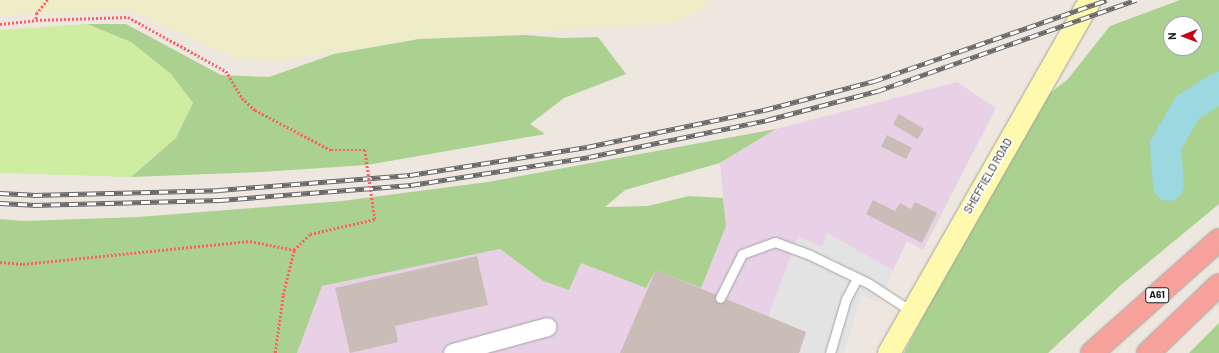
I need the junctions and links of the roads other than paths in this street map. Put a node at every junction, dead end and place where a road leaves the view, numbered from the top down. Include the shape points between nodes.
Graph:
1 (1090, 0) edge
2 (1219, 240) edge
3 (857, 278) junction
4 (1219, 285) edge
5 (720, 298) dead end
6 (911, 311) junction
7 (548, 327) dead end
8 (1093, 352) edge
9 (453, 353) edge
10 (830, 353) edge
11 (889, 353) edge
12 (1148, 353) edge

1 - 6 main road, SHEFFIELD ROAD
2 - 8 highway, A61
3 - 5 lane via 810,255 775,242 742,254
3 - 6 lane
3 - 10 lane via 846,299
4 - 12 highway
6 - 11 main road, SHEFFIELD ROAD
7 - 9 street

